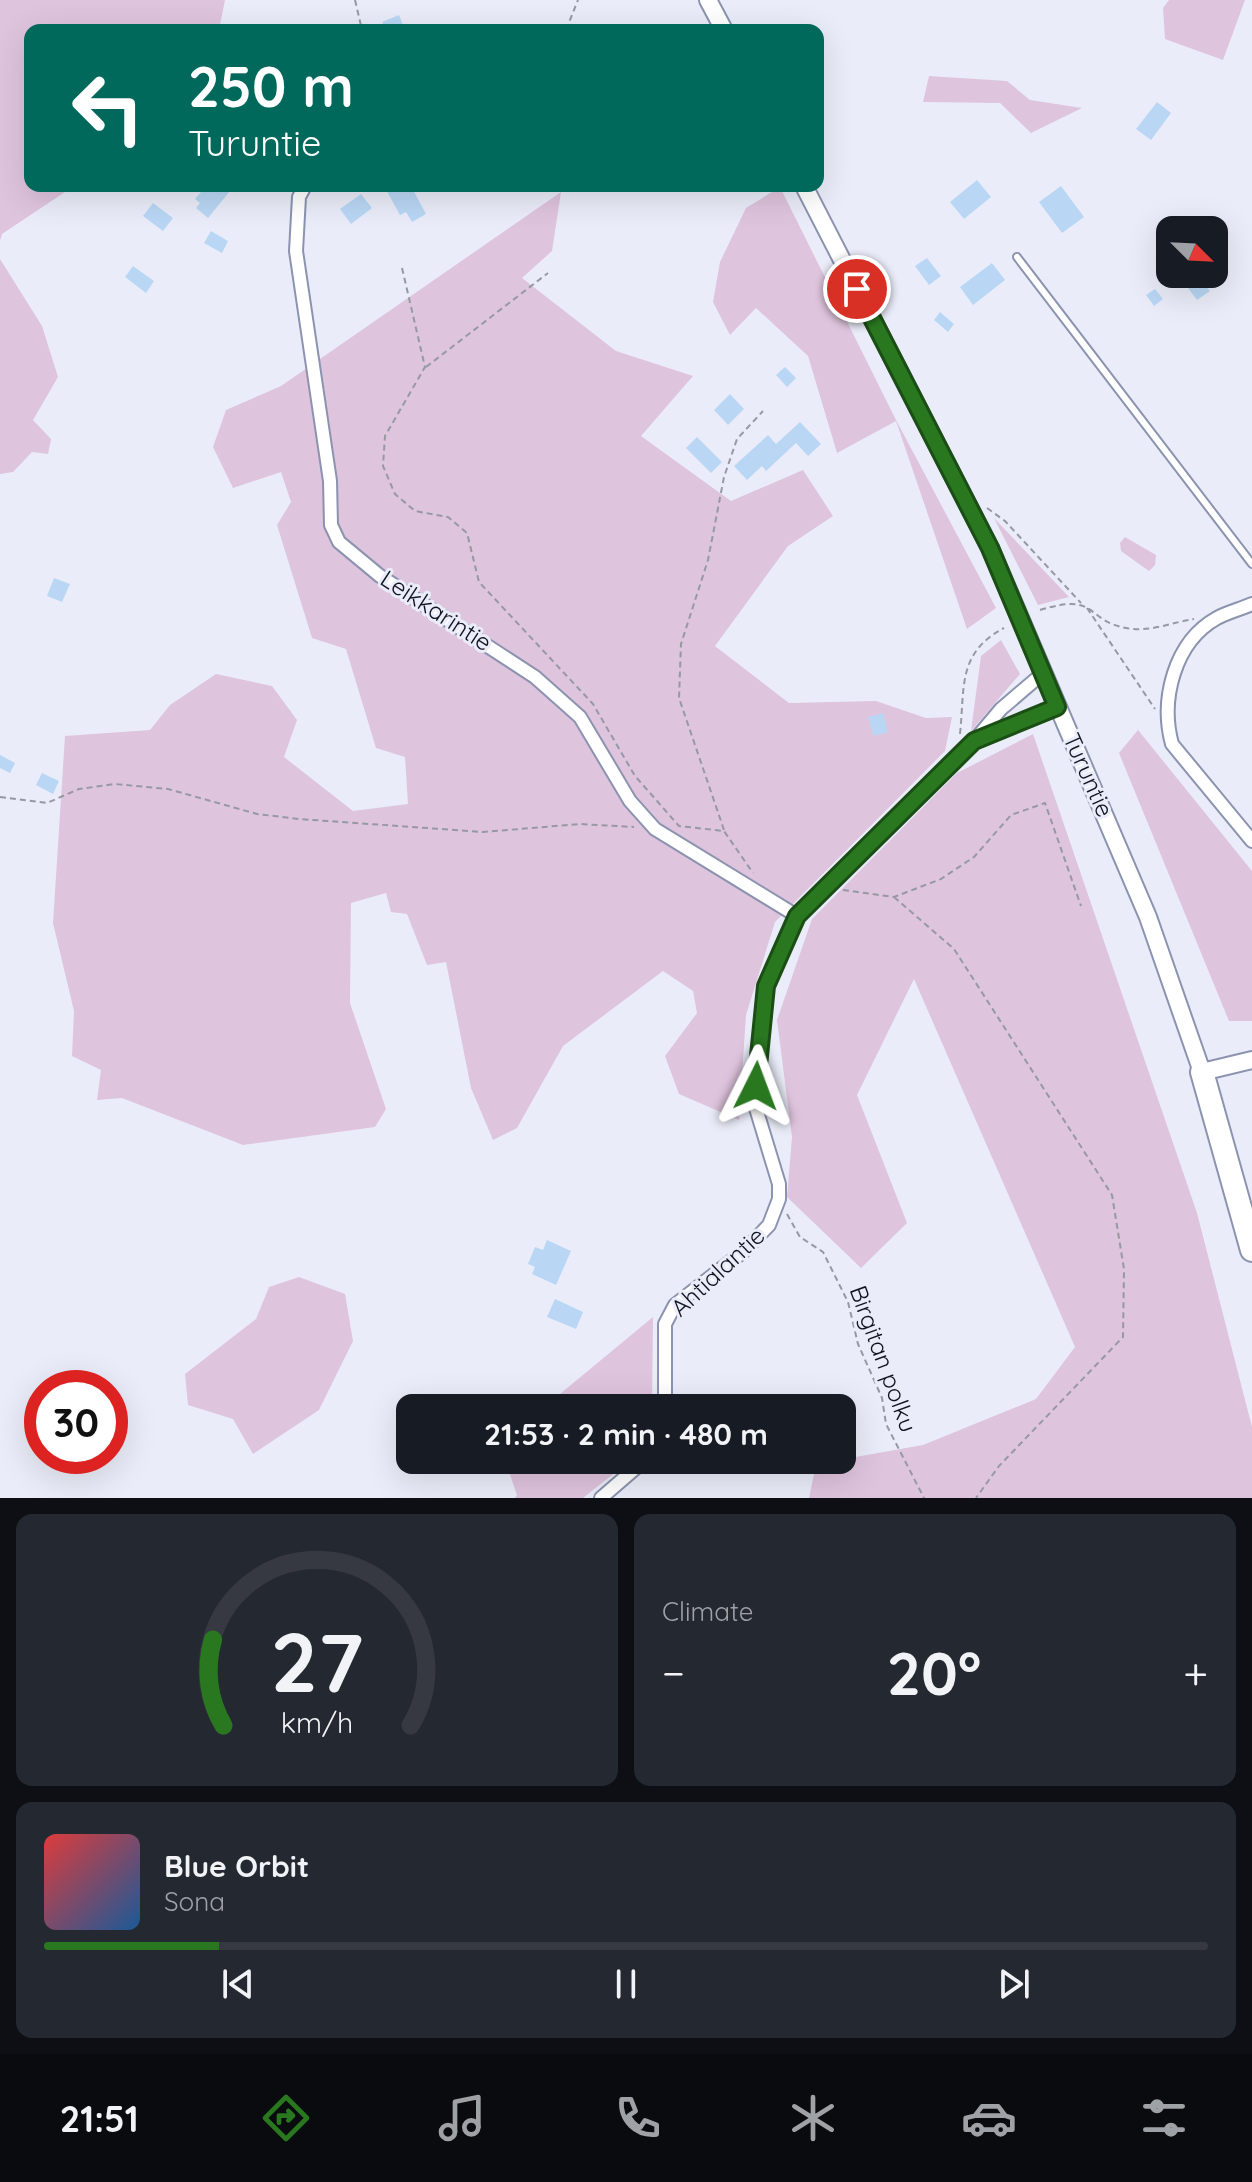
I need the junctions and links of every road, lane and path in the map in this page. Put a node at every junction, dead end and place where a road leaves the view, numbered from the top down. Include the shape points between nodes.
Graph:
1 (355, 0) edge
2 (578, 0) edge
3 (708, 0) edge
4 (361, 24) edge
5 (568, 24) edge
6 (721, 24) edge
7 (302, 192) edge
8 (807, 192) edge
9 (1017, 257) dead end
10 (402, 268) dead end
11 (548, 273) dead end
12 (425, 367) junction
13 (763, 411) dead end
14 (964, 498) junction
15 (1252, 564) edge
16 (1082, 604) junction
17 (1252, 604) edge
18 (1087, 607) junction
19 (1040, 610) dead end
20 (1215, 619) junction
21 (1004, 628) dead end
22 (1042, 674) junction
23 (1057, 707) junction
24 (1166, 725) junction
25 (974, 741) junction
26 (958, 757) junction
27 (0, 797) edge
28 (655, 829) junction
29 (724, 831) junction
30 (1252, 841) edge
31 (827, 886) junction
32 (766, 895) junction
33 (894, 897) junction
34 (1081, 906) dead end
35 (797, 916) junction
36 (1252, 1060) edge
37 (1202, 1072) junction
38 (779, 1199) junction
39 (1252, 1250) edge
40 (665, 1394) edge
41 (629, 1474) edge
42 (601, 1498) edge
43 (924, 1498) edge
44 (976, 1498) edge

1 - 4 path
2 - 5 path
3 - 6 main road
7 - 28 street, Leikkarintie via 296,251 330,481 331,525 339,542 380,576 535,677 580,717 630,801
8 - 14 main road, Turuntie
9 - 15 lane
10 - 12 path
11 - 12 path
12 - 29 path via 385,436 383,466 395,494 415,511 448,517 467,533 479,582 593,704 635,776 679,826
13 - 29 path via 737,439 681,644 679,698
14 - 16 path via 1005,521
14 - 22 main road, Turuntie
16 - 18 path
16 - 19 path
17 - 20 street
18 - 20 path via 1131,629
18 - 24 path
20 - 24 street via 1178,661 1168,692
21 - 26 path via 975,648 967,668
22 - 23 main road, Turuntie
22 - 25 street, Ahtialantie
23 - 25 street, Ahtialantie
23 - 37 main road, Turuntie via 1148,917
24 - 30 street via 1172,744
25 - 26 street, Ahtialantie
26 - 31 street, Ahtialantie
27 - 28 path via 47,803 79,789 115,784 168,789 257,814 299,819 483,832 580,824
28 - 32 street, Leikkarintie
29 - 32 path
31 - 33 path
31 - 35 street, Ahtialantie
32 - 35 street, Leikkarintie
33 - 34 path via 941,879 974,857 1011,815 1045,803
33 - 44 path via 954,949 1112,1195 1124,1269 1123,1337 999,1466
35 - 38 street, Ahtialantie via 766,986 756,1067 755,1105
36 - 37 main road
37 - 39 highway
38 - 40 street, Ahtialantie via 769,1225 744,1251 675,1305 665,1324
38 - 43 path, Birgitan polku via 800,1237 823,1252 848,1302 886,1424
41 - 42 street

